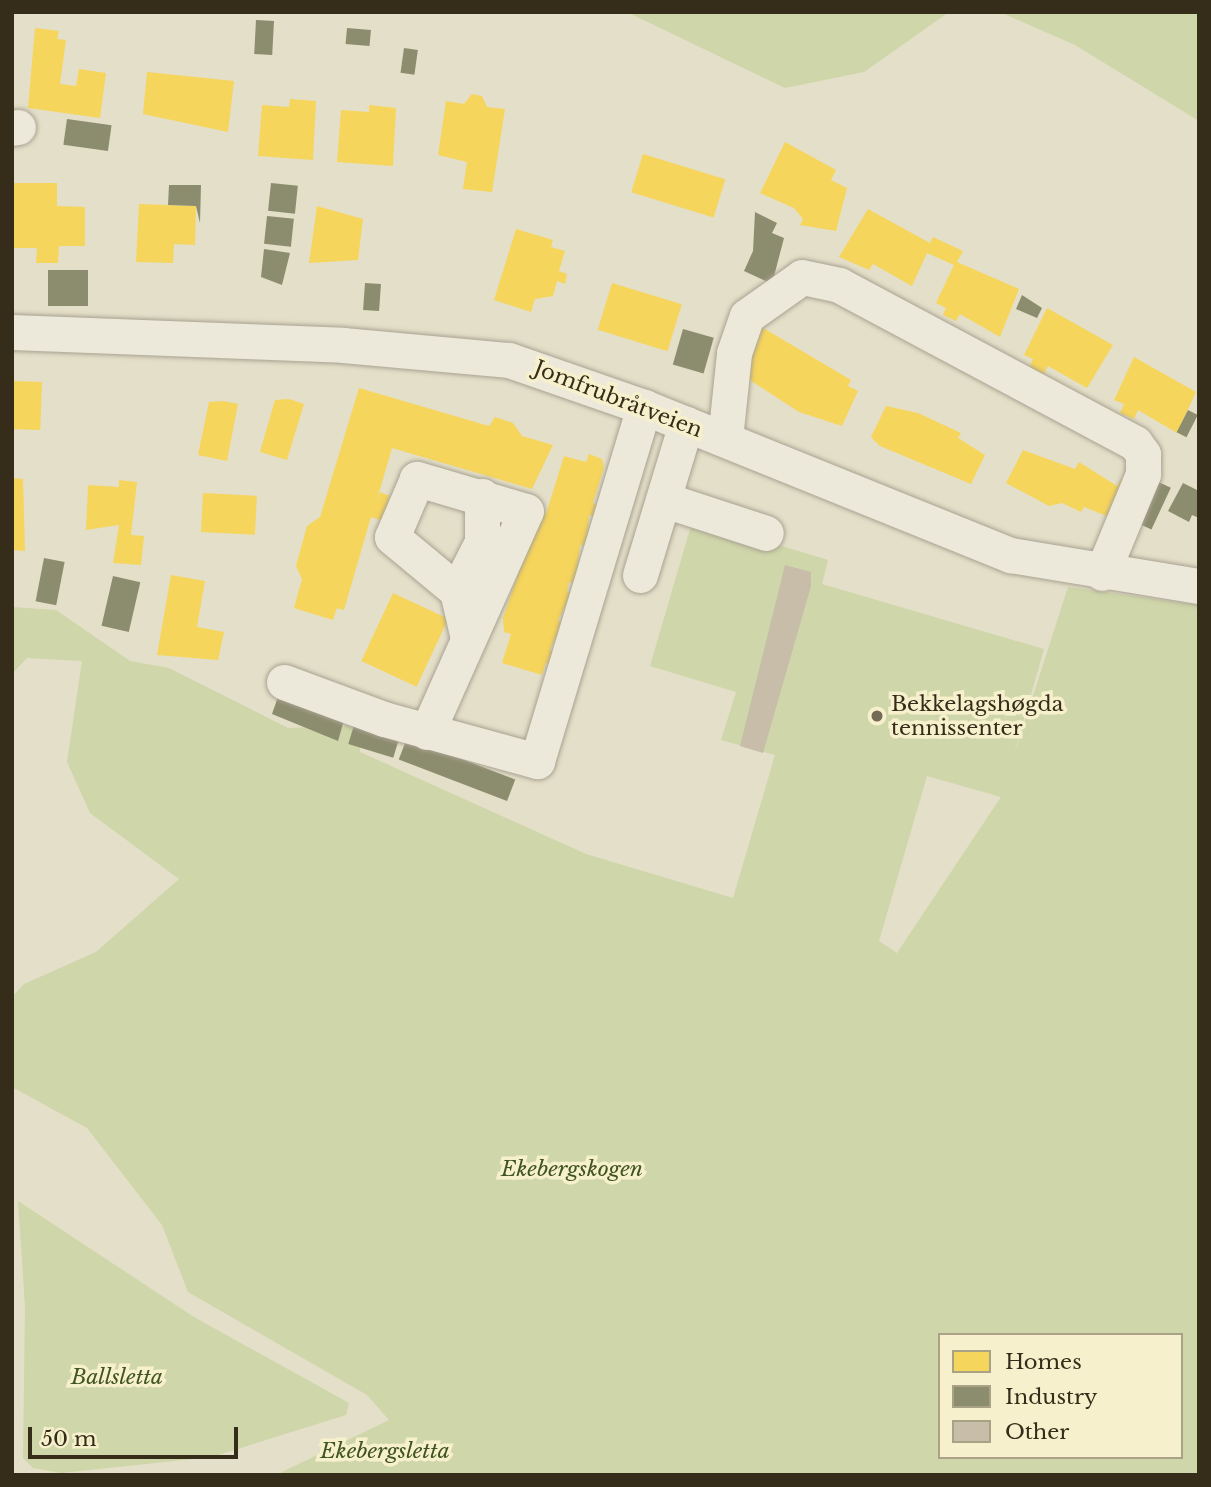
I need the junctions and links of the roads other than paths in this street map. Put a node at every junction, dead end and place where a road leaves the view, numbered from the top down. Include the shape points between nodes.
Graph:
1 (12, 332) edge
2 (644, 407) junction
3 (686, 424) junction
4 (725, 439) junction
5 (482, 496) junction
6 (665, 500) junction
7 (766, 533) dead end
8 (1102, 573) junction
9 (640, 575) dead end
10 (1199, 586) edge
11 (457, 591) junction
12 (467, 634) junction
13 (284, 682) dead end
14 (426, 732) junction

1 - 2 street, Jomfrubråtveien via 450,352 535,366
2 - 3 street, Jomfrubråtveien
2 - 14 street via 537,761
3 - 4 street, Jomfrubråtveien
3 - 6 street
4 - 8 street, Jomfrubråtveien via 1011,555
4 - 8 street via 734,353 747,316 802,277 839,285 1135,443 1143,454 1143,474
5 - 11 street via 482,542
5 - 11 street via 417,479 392,537
5 - 12 street via 526,511
6 - 7 street
6 - 9 street
8 - 10 street, Jomfrubråtveien
11 - 12 street
12 - 14 street
13 - 14 street

